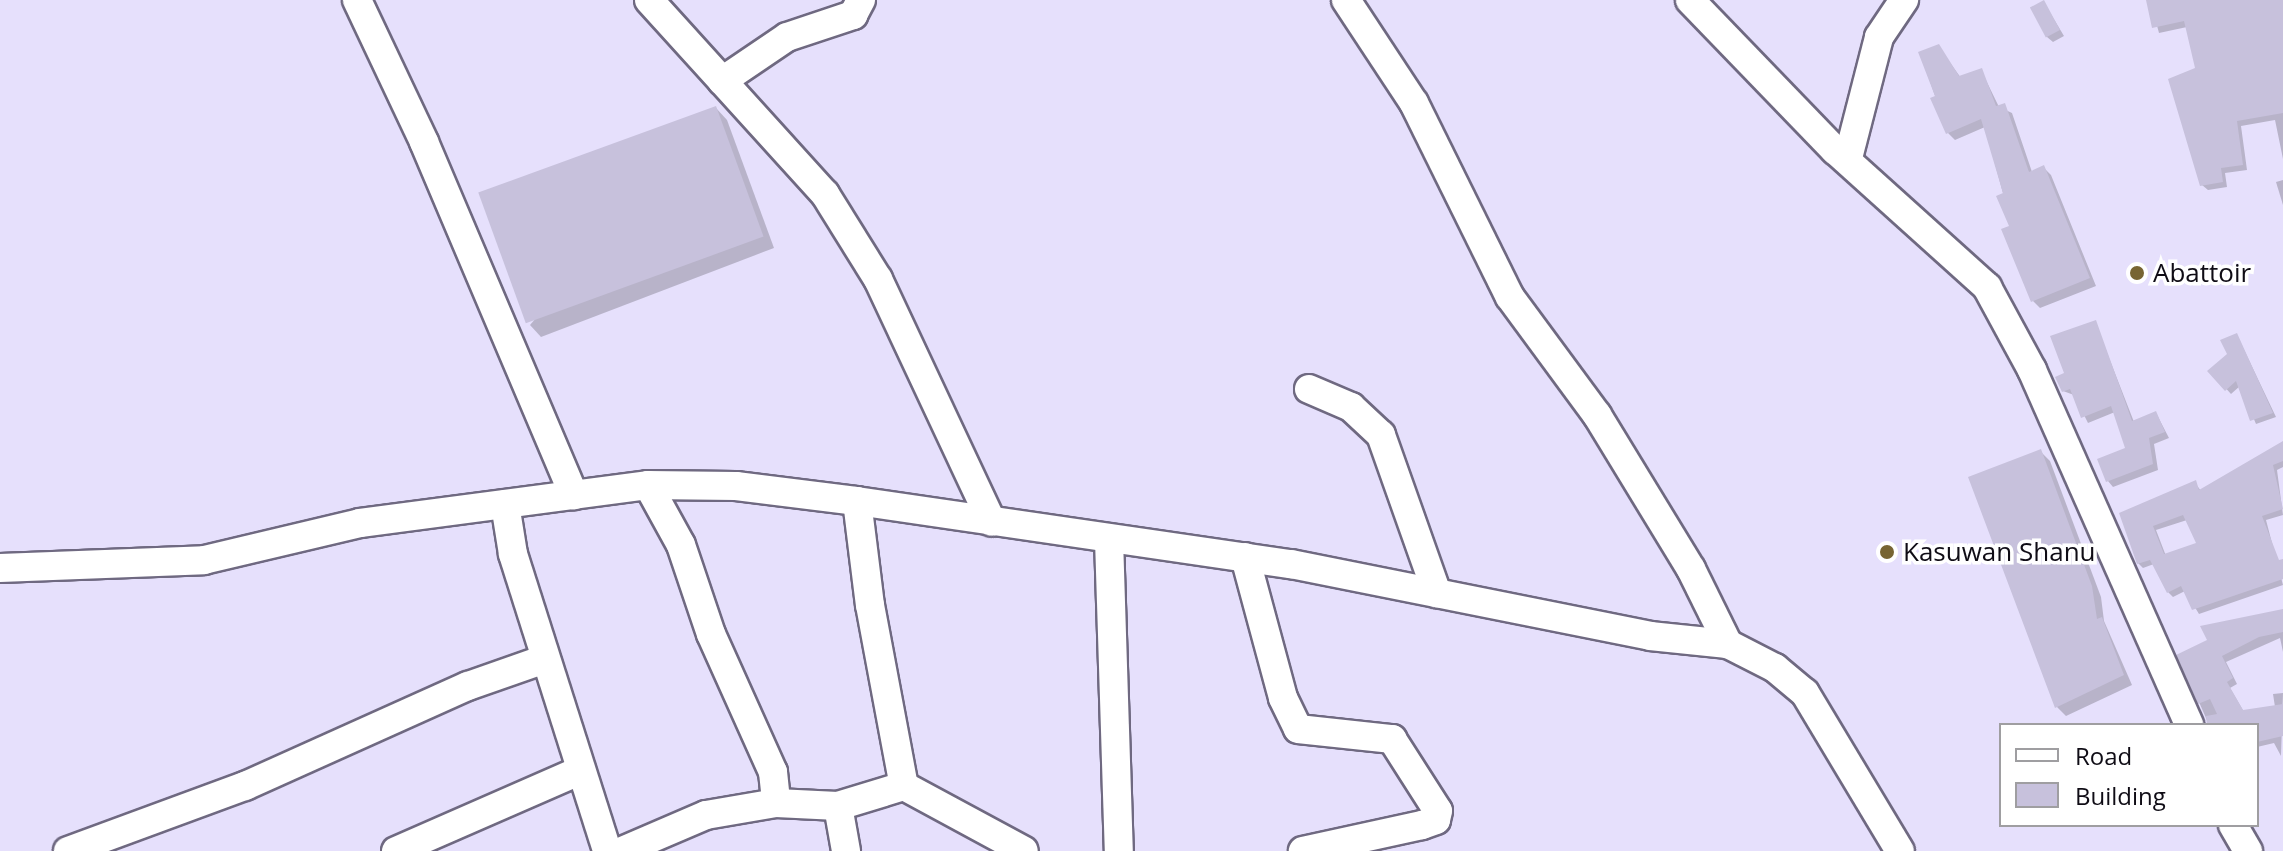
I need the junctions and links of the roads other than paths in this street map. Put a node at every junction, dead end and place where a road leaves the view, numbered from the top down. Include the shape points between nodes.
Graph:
1 (357, 0) edge
2 (649, 0) edge
3 (861, 0) edge
4 (1346, 0) edge
5 (1690, 0) edge
6 (1904, 0) edge
7 (722, 81) junction
8 (1848, 158) junction
9 (1309, 389) dead end
10 (648, 485) junction
11 (574, 495) junction
12 (857, 501) junction
13 (505, 504) junction
14 (992, 522) junction
15 (1109, 539) junction
16 (1245, 557) junction
17 (0, 568) edge
18 (1437, 593) junction
19 (1728, 644) junction
20 (545, 659) junction
21 (2188, 723) edge
22 (579, 771) junction
23 (904, 786) junction
24 (776, 803) junction
25 (838, 806) junction
26 (2234, 827) edge
27 (68, 851) edge
28 (396, 851) edge
29 (607, 851) edge
30 (622, 851) edge
31 (846, 851) edge
32 (1024, 851) edge
33 (1119, 851) edge
34 (1303, 851) edge
35 (1900, 851) edge
36 (2248, 851) edge

1 - 11 street via 424,142
2 - 7 street
3 - 7 street via 853,15 787,37
4 - 19 street via 1414,103 1510,297 1597,415 1691,569
5 - 8 street
6 - 8 street via 1879,37
7 - 14 street via 825,194 878,279
8 - 21 street via 1987,287 2032,370
9 - 18 street via 1351,407 1381,435
10 - 11 street
10 - 12 street via 736,486
10 - 24 street via 681,545 711,634 773,772
11 - 13 street
12 - 14 street
12 - 23 street via 870,605
13 - 17 street via 360,523 204,560
13 - 20 street via 513,554
14 - 15 street
15 - 16 street
15 - 33 street
16 - 18 street
16 - 34 street via 1283,698 1298,729 1392,739 1438,811 1436,820 1422,825
18 - 19 street via 1650,636
19 - 35 street via 1775,668 1805,693
20 - 22 street
20 - 27 street via 468,686 245,786
22 - 28 street
22 - 29 street
23 - 25 street
23 - 32 street
24 - 25 street
24 - 30 street via 706,815
25 - 31 street
26 - 36 street

